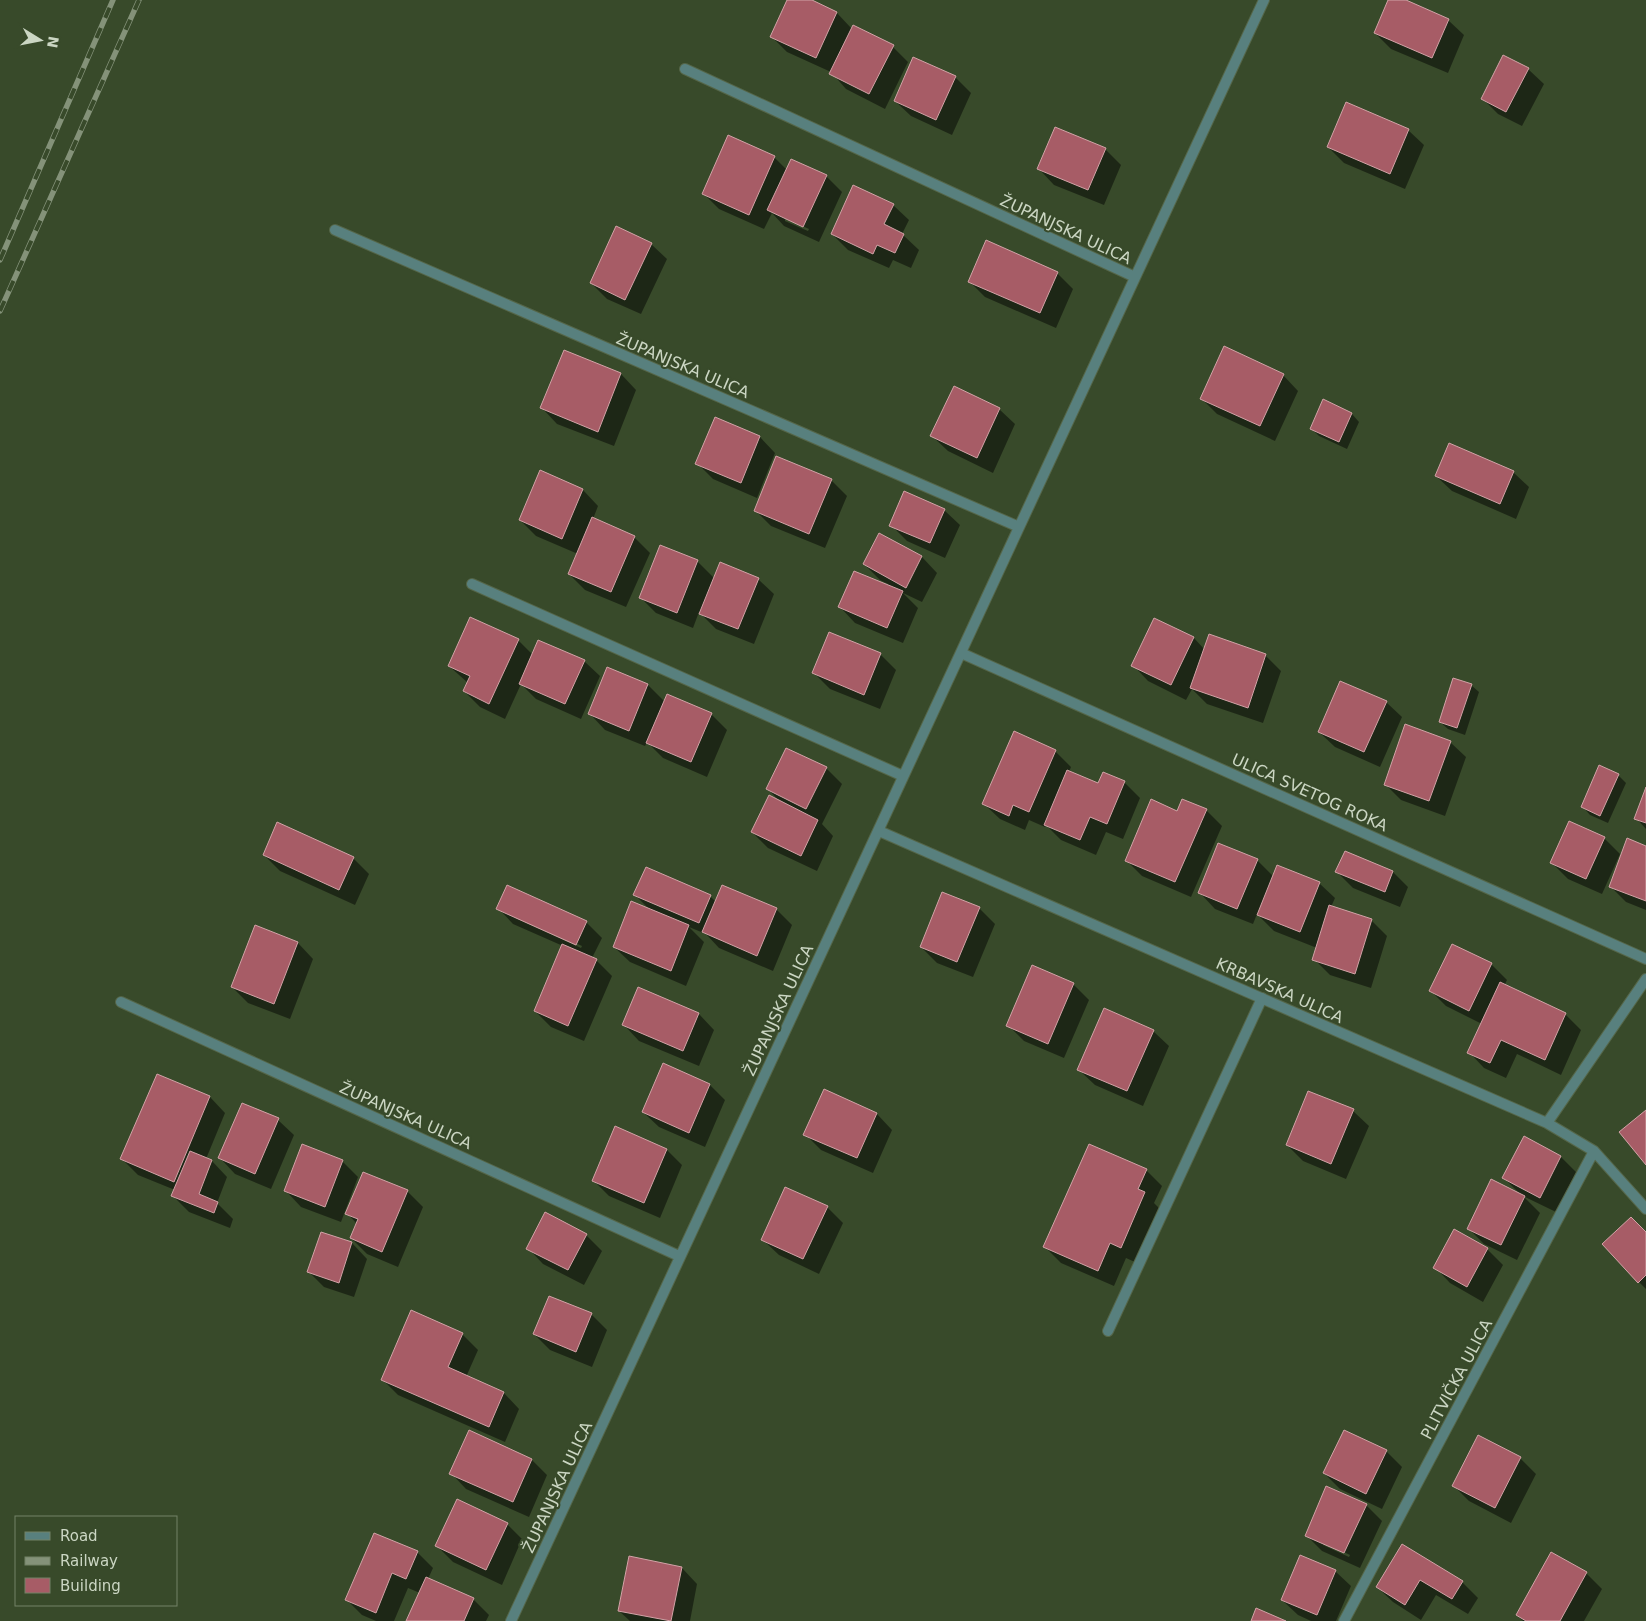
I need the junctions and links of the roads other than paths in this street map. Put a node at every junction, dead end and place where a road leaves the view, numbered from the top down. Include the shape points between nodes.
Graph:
1 (1264, 0) edge
2 (685, 69) dead end
3 (335, 230) dead end
4 (1135, 277) junction
5 (1019, 527) junction
6 (472, 584) dead end
7 (961, 653) junction
8 (904, 776) junction
9 (879, 831) junction
10 (1646, 959) edge
11 (1646, 979) edge
12 (1262, 998) junction
13 (121, 1002) dead end
14 (1547, 1123) junction
15 (1594, 1151) junction
16 (1646, 1209) edge
17 (680, 1256) junction
18 (1108, 1331) dead end
19 (511, 1621) edge
20 (1344, 1621) edge

1 - 4 street, ŽUPANJSKA ULICA
2 - 4 street, ŽUPANJSKA ULICA
3 - 5 street, ŽUPANJSKA ULICA
4 - 5 street, ŽUPANJSKA ULICA
5 - 7 street, ŽUPANJSKA ULICA
6 - 8 street
7 - 8 street, ŽUPANJSKA ULICA
7 - 10 street, ULICA SVETOG ROKA
8 - 9 street, ŽUPANJSKA ULICA
9 - 12 street, KRBAVSKA ULICA
9 - 17 street, ŽUPANJSKA ULICA
11 - 14 street
12 - 14 street, KRBAVSKA ULICA
12 - 18 street
13 - 17 street, ŽUPANJSKA ULICA
14 - 15 street, KRBAVSKA ULICA
15 - 16 street, KRBAVSKA ULICA
15 - 20 street, PLITVIČKA ULICA
17 - 19 street, ŽUPANJSKA ULICA

